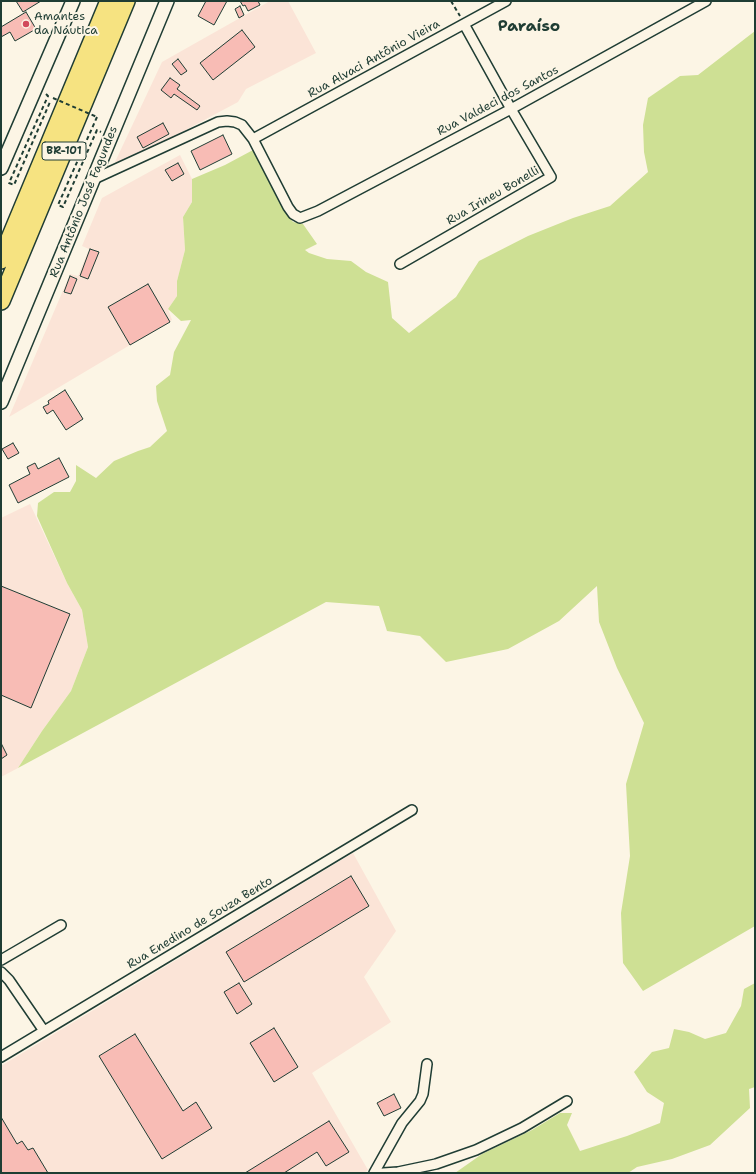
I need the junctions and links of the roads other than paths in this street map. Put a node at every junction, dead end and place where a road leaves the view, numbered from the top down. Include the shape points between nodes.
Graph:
1 (73, 1) edge
2 (109, 1) edge
3 (126, 1) edge
4 (167, 1) edge
5 (506, 1) edge
6 (706, 1) edge
7 (464, 24) junction
8 (511, 109) junction
9 (253, 139) junction
10 (1, 168) edge
11 (94, 178) junction
12 (1, 260) edge
13 (400, 264) dead end
14 (1, 301) edge
15 (1, 402) edge
16 (412, 810) dead end
17 (61, 925) dead end
18 (1, 960) edge
19 (1, 972) edge
20 (44, 1031) junction
21 (1, 1057) edge
22 (427, 1064) dead end
23 (567, 1101) dead end
24 (374, 1173) edge
25 (383, 1173) edge

1 - 10 main road
2 - 12 highway, BR-101
3 - 14 highway, BR-101
4 - 11 main road, Rua Antônio José Fagundes
5 - 7 street, Rua Alvaci Antônio Vieira
6 - 8 street, Rua Valdeci dos Santos
7 - 8 street, Rua Irineu Bonelli
7 - 9 street, Rua Alvaci Antônio Vieira
8 - 9 street, Rua Valdeci dos Santos via 318,211 300,218 288,207
8 - 13 street, Rua Irineu Bonelli via 551,177
9 - 11 street via 242,125 231,121 218,122
11 - 15 main road, Rua Antônio José Fagundes
16 - 20 street, Rua Enedino de Souza Bento
17 - 18 street
19 - 20 street
20 - 21 street, Rua Enedino de Souza Bento
22 - 24 street via 423,1094 402,1123
23 - 25 street via 522,1128 476,1150 436,1164

